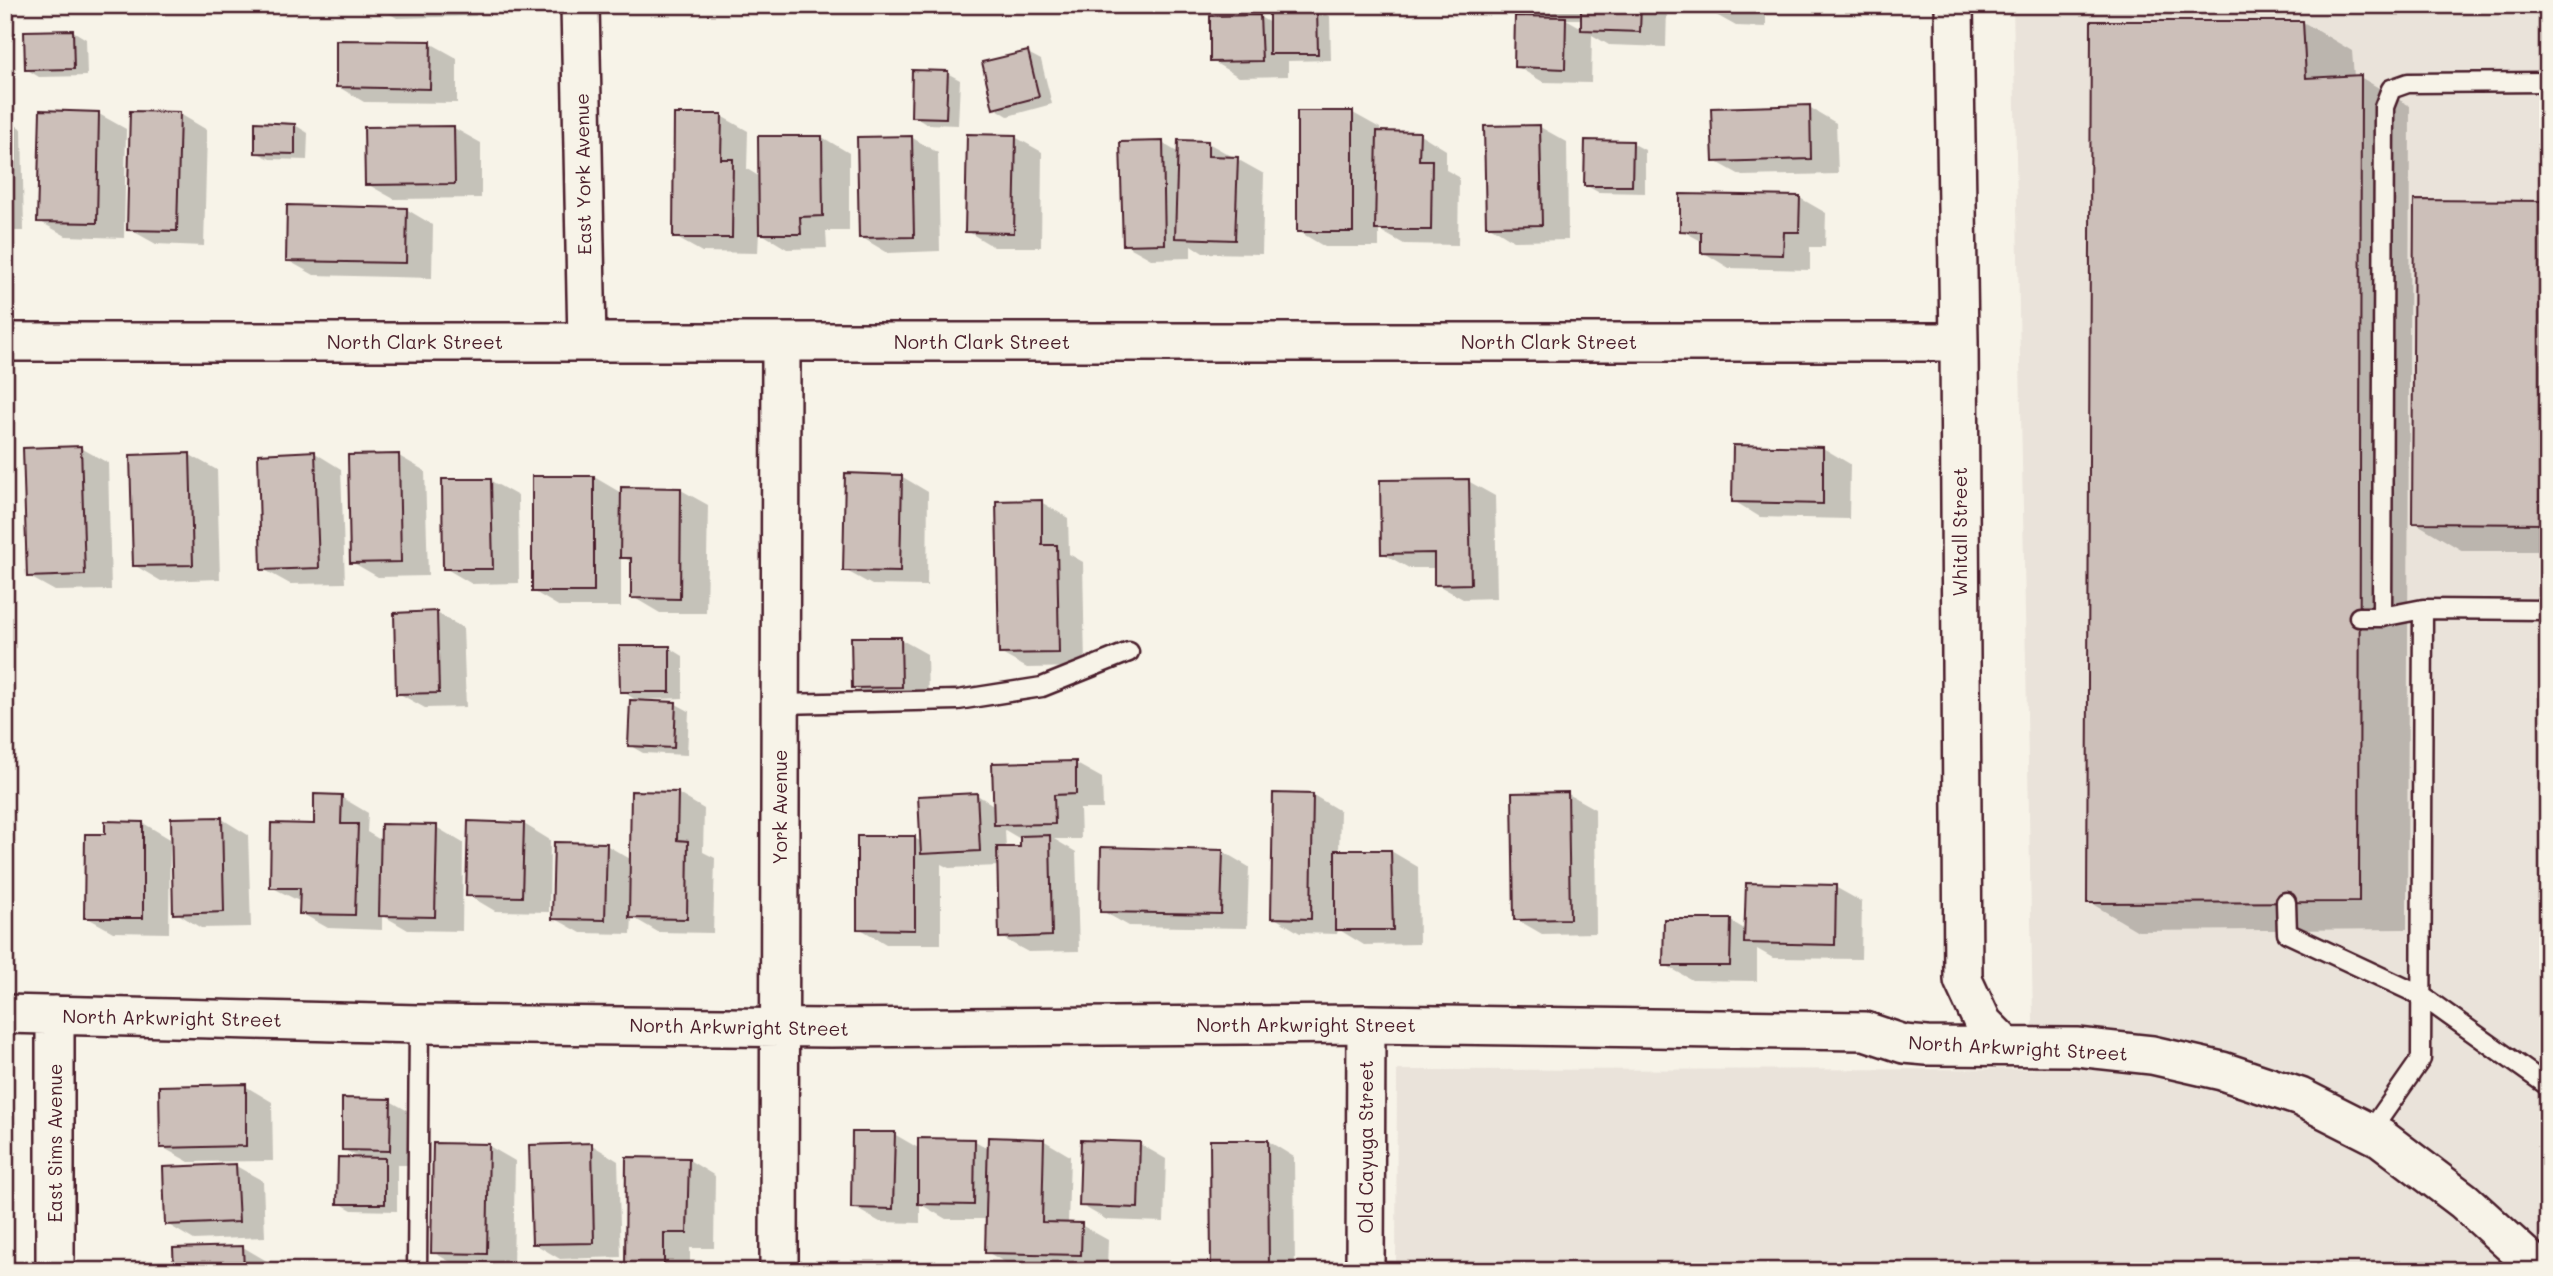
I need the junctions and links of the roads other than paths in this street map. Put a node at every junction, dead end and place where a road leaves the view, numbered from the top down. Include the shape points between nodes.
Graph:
1 (580, 5) edge
2 (1954, 5) edge
3 (2548, 82) edge
4 (5, 342) edge
5 (587, 342) junction
6 (780, 342) junction
7 (1959, 342) junction
8 (2423, 609) junction
9 (2548, 610) edge
10 (2359, 617) dead end
11 (2382, 617) junction
12 (1129, 652) dead end
13 (780, 704) junction
14 (2286, 902) dead end
15 (2422, 996) junction
16 (5, 1014) edge
17 (55, 1015) junction
18 (419, 1024) junction
19 (1366, 1024) junction
20 (778, 1027) junction
21 (2006, 1046) junction
22 (2548, 1086) edge
23 (2370, 1132) junction
24 (55, 1271) edge
25 (417, 1271) edge
26 (779, 1271) edge
27 (1365, 1271) edge
28 (2540, 1271) edge

1 - 5 street, East York Avenue
2 - 7 street, Whitall Street
3 - 11 lane via 2408,83 2391,89 2384,107
4 - 5 street, North Clark Street
5 - 6 street, North Clark Street
6 - 7 street, North Clark Street
6 - 13 street, York Avenue
7 - 21 street, Whitall Street via 1964,980 1983,1023
8 - 9 lane
8 - 11 lane
8 - 15 lane
10 - 11 lane
12 - 13 lane via 1042,687 958,700
13 - 20 street, York Avenue
14 - 15 lane via 2287,933
15 - 22 lane
15 - 23 lane via 2421,1059
16 - 17 street, North Arkwright Street
17 - 18 street, North Arkwright Street
17 - 24 street, East Sims Avenue
18 - 20 street, North Arkwright Street
18 - 25 lane
19 - 20 street, North Arkwright Street
19 - 21 street, North Arkwright Street via 1865,1031 1905,1044
19 - 27 street, Old Cayuga Street
20 - 26 street, York Avenue
21 - 23 street, North Arkwright Street via 2152,1055 2210,1068 2300,1097
23 - 28 street, North Arkwright Street via 2464,1202

